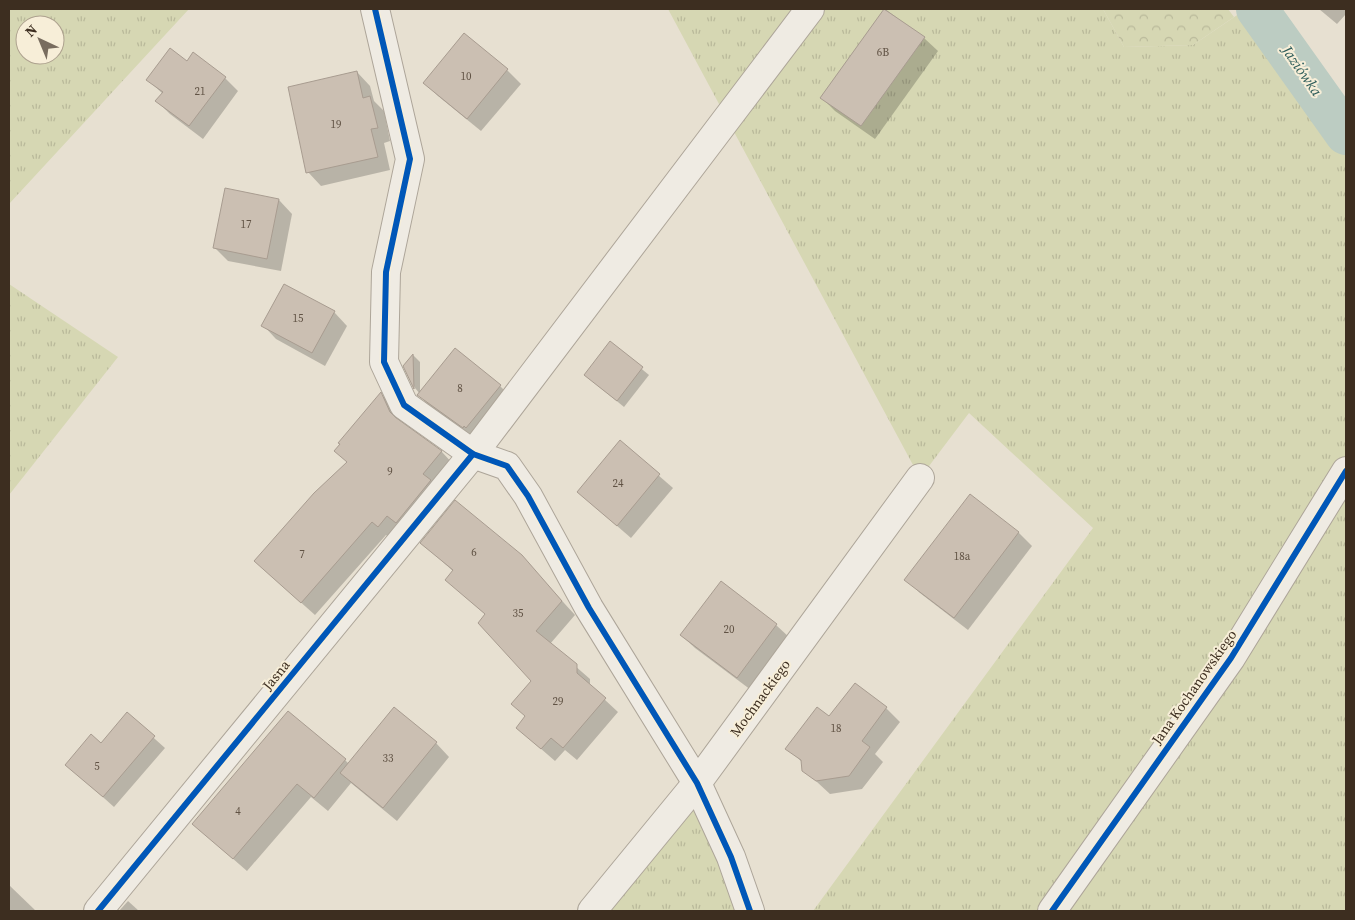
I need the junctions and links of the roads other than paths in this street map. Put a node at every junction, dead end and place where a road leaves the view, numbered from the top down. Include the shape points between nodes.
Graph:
1 (375, 9) edge
2 (810, 9) edge
3 (473, 454) junction
4 (1346, 471) edge
5 (920, 478) dead end
6 (698, 783) junction
7 (98, 911) edge
8 (592, 911) edge
9 (750, 911) edge
10 (1052, 911) edge

1 - 3 street via 410,159 386,272 384,362 404,405
2 - 3 street, Jasna
3 - 6 street via 507,466 523,489 589,608
3 - 7 street, Jasna
4 - 10 street, Jana Kochanowskiego via 1231,658
5 - 6 street, Mochnackiego
6 - 8 street, Mochnackiego
6 - 9 street via 731,857

